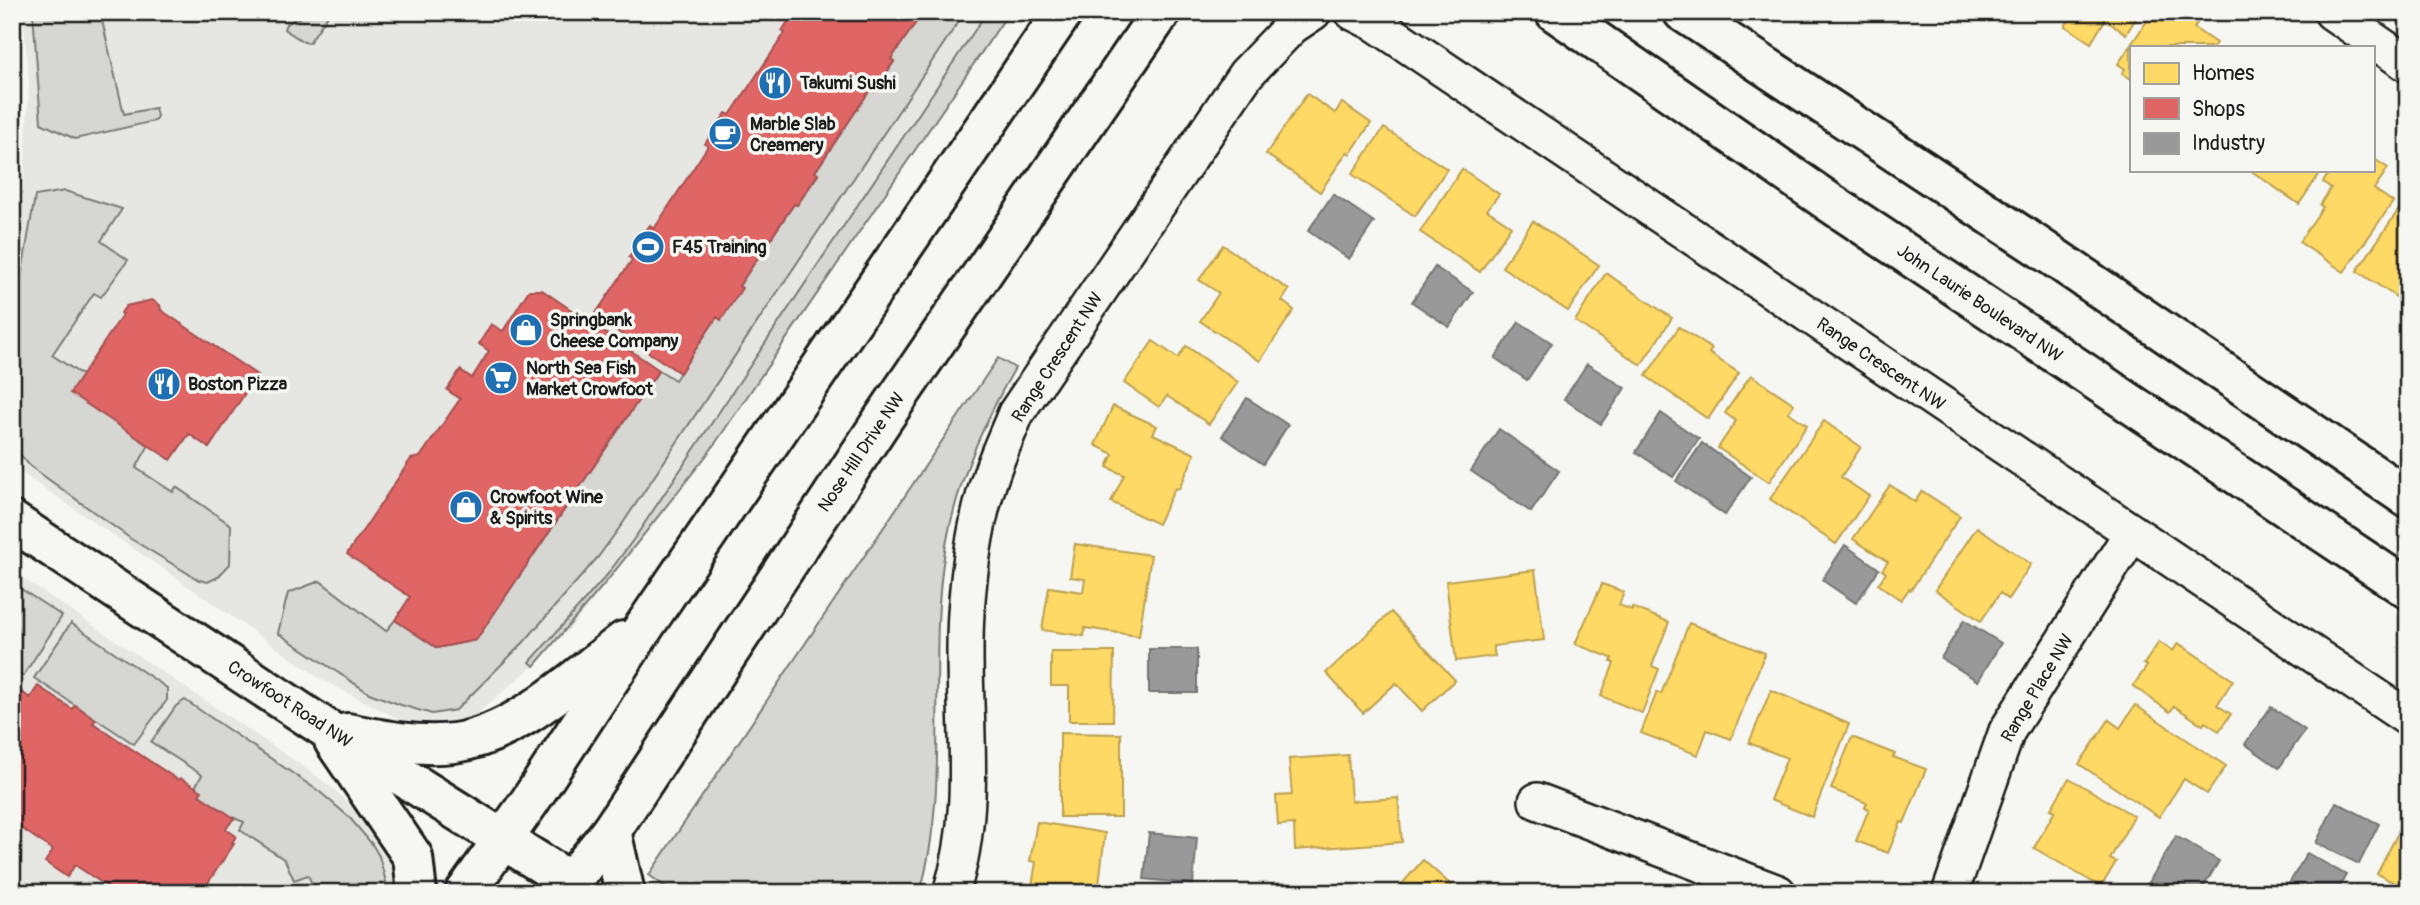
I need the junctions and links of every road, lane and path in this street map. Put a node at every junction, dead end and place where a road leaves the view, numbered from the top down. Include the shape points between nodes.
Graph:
1 (1063, 12) edge
2 (1313, 12) edge
3 (1353, 12) edge
4 (1555, 12) edge
5 (1683, 12) edge
6 (2332, 12) edge
7 (1161, 14) edge
8 (2408, 64) edge
9 (2408, 498) edge
10 (12, 521) edge
11 (2132, 533) junction
12 (2408, 589) edge
13 (646, 624) junction
14 (2408, 718) edge
15 (325, 728) junction
16 (1537, 801) dead end
17 (611, 831) junction
18 (503, 839) junction
19 (566, 887) edge
20 (417, 893) edge
21 (464, 893) edge
22 (625, 893) edge
23 (951, 893) edge
24 (1778, 893) edge
25 (1950, 893) edge

1 - 13 main road
2 - 23 street, Range Crescent NW via 1292,26 1246,75 1016,413 991,474 974,543 966,614 967,815
3 - 11 street, Range Crescent NW
4 - 12 main road, John Laurie Boulevard NW via 1840,210
5 - 9 main road
6 - 8 street
7 - 17 main road, Nose Hill Drive NW via 883,419
10 - 15 main road, Crowfoot Road NW
11 - 14 street, Range Crescent NW
11 - 25 street, Range Place NW via 2007,731
13 - 15 main road via 527,714 490,733 455,743 398,743
13 - 18 main road
15 - 18 main road, Crowfoot Road NW
15 - 20 main road via 413,857
16 - 24 street
17 - 19 main road, Nose Hill Drive NW
17 - 22 main road
18 - 19 main road, Crowfoot Road NW
18 - 21 main road

